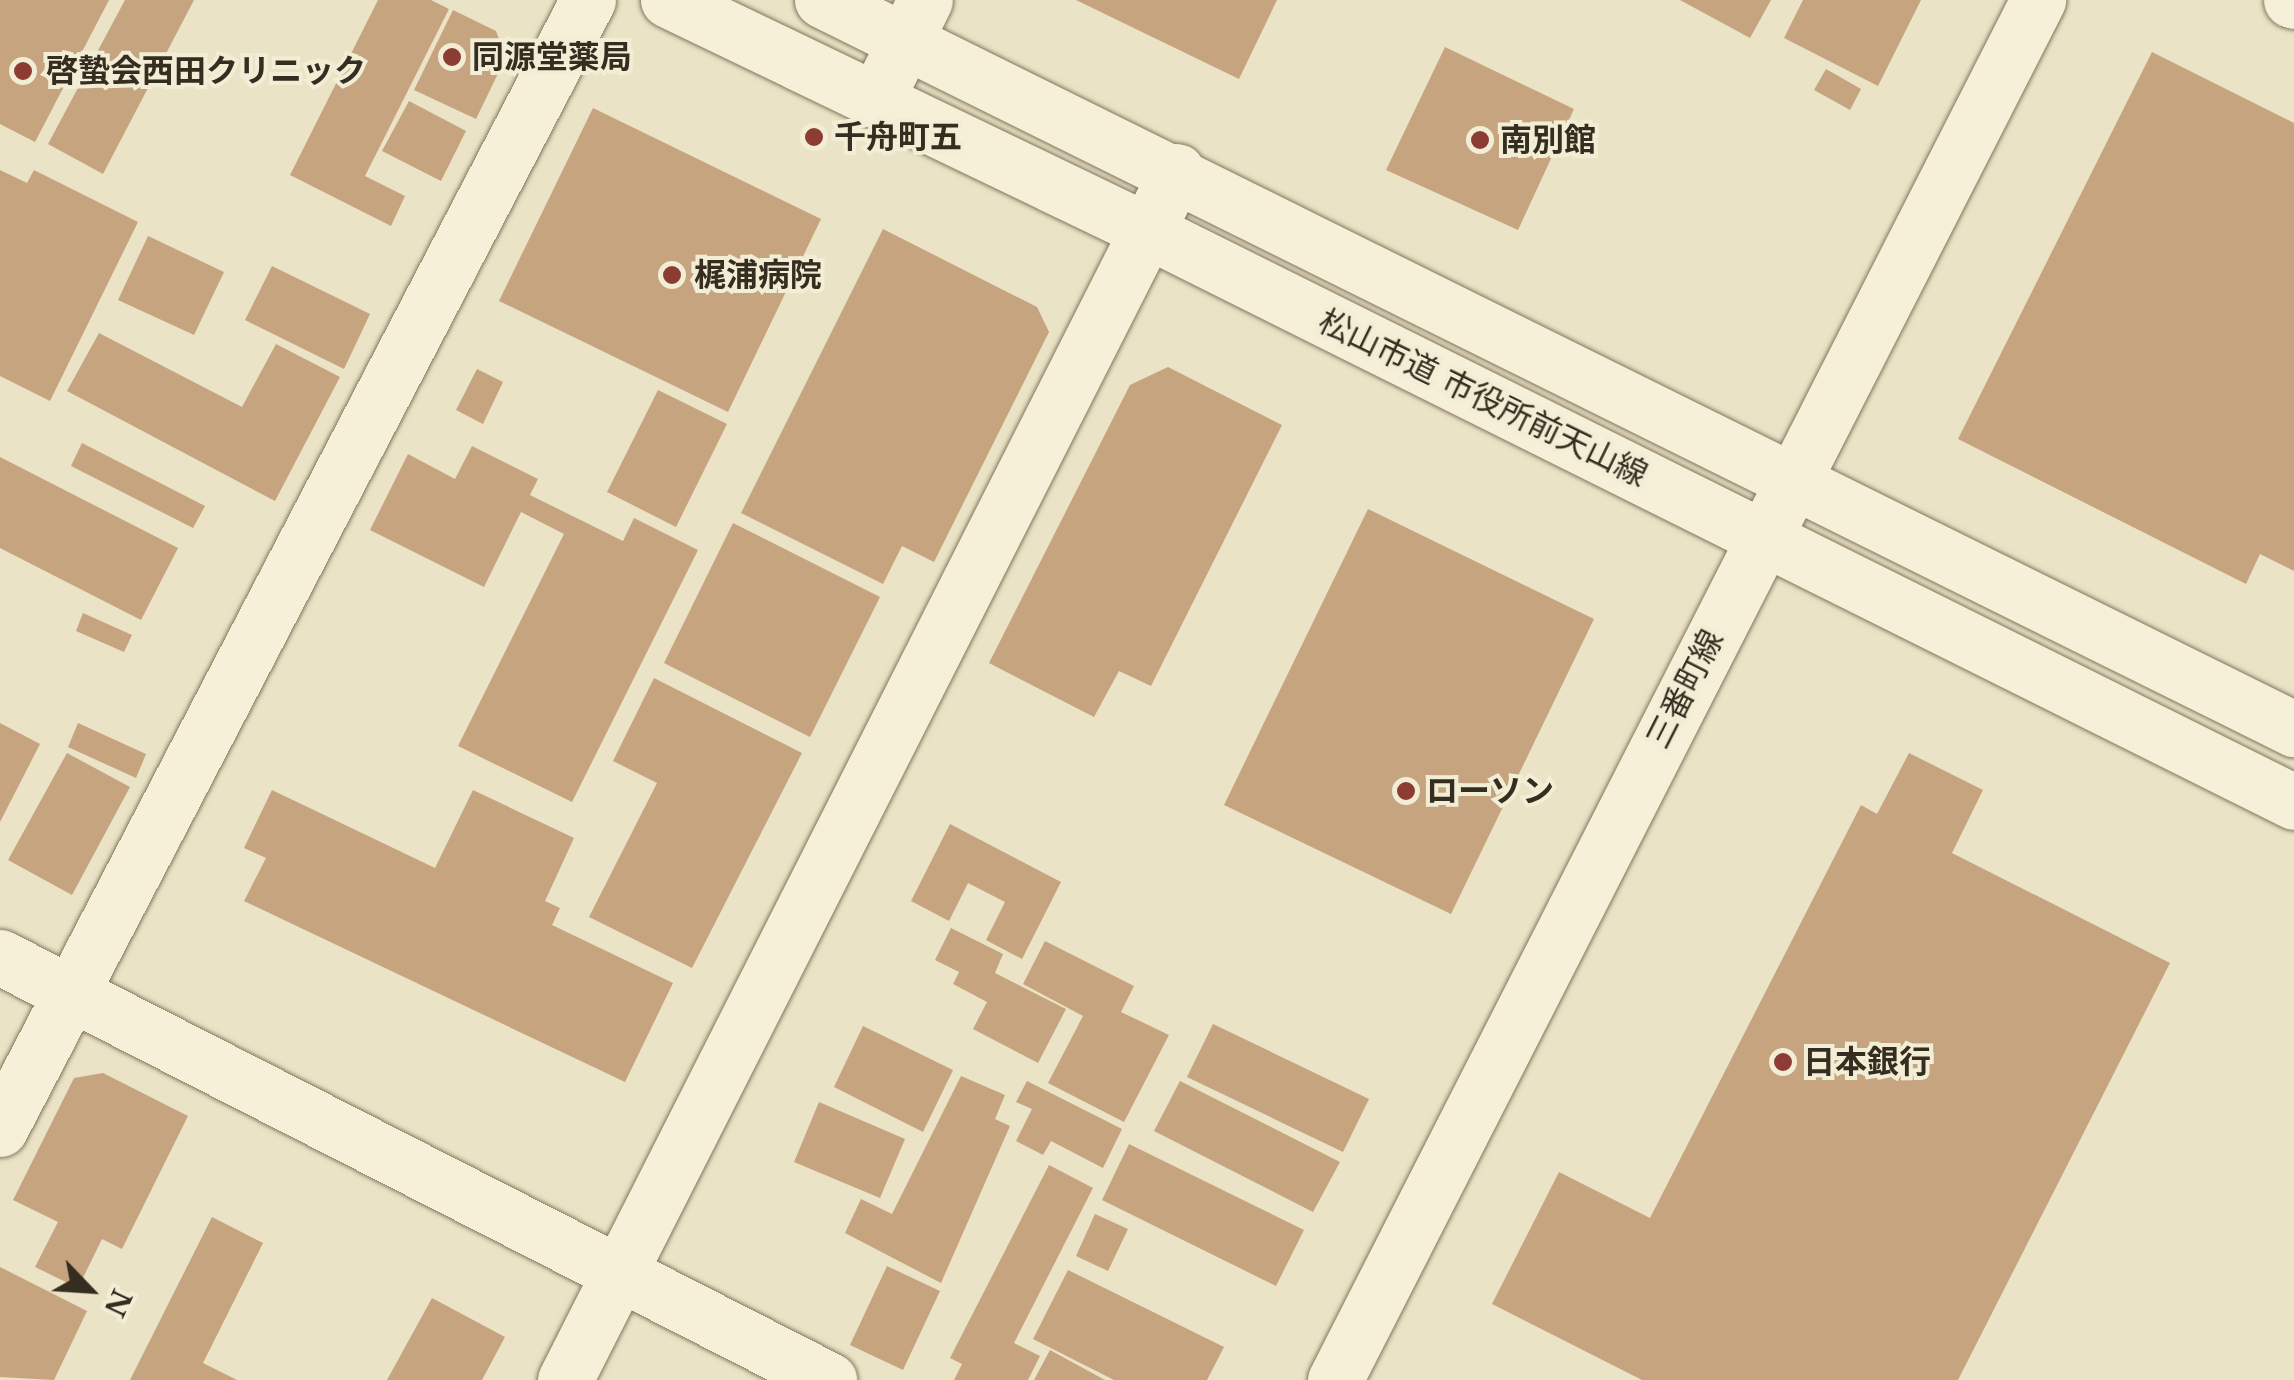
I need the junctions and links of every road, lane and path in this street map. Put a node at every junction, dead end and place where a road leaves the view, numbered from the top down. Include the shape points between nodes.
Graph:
1 (588, 0) edge
2 (668, 0) edge
3 (822, 0) edge
4 (2038, 0) edge
5 (914, 19) edge
6 (876, 100) junction
7 (1177, 171) junction
8 (1150, 232) junction
9 (1793, 478) junction
10 (1763, 536) junction
11 (2294, 729) edge
12 (2294, 802) edge
13 (0, 957) edge
14 (72, 994) junction
15 (0, 1129) edge
16 (622, 1272) junction
17 (565, 1380) edge
18 (829, 1380) edge
19 (1335, 1380) edge

1 - 14 street
2 - 6 street, 松山市道 市役所前天山線
3 - 5 street, 松山市道 市役所前天山線
4 - 9 street, 三番町線
5 - 6 street
5 - 7 street, 松山市道 市役所前天山線
6 - 8 street, 松山市道 市役所前天山線
7 - 8 street
7 - 9 street, 松山市道 市役所前天山線
8 - 10 street, 松山市道 市役所前天山線
8 - 16 street
9 - 10 street, 三番町線
9 - 11 street, 松山市道 市役所前天山線
10 - 12 street, 松山市道 市役所前天山線
10 - 19 street, 三番町線
13 - 14 street
14 - 15 street
14 - 16 street
16 - 17 street
16 - 18 street

